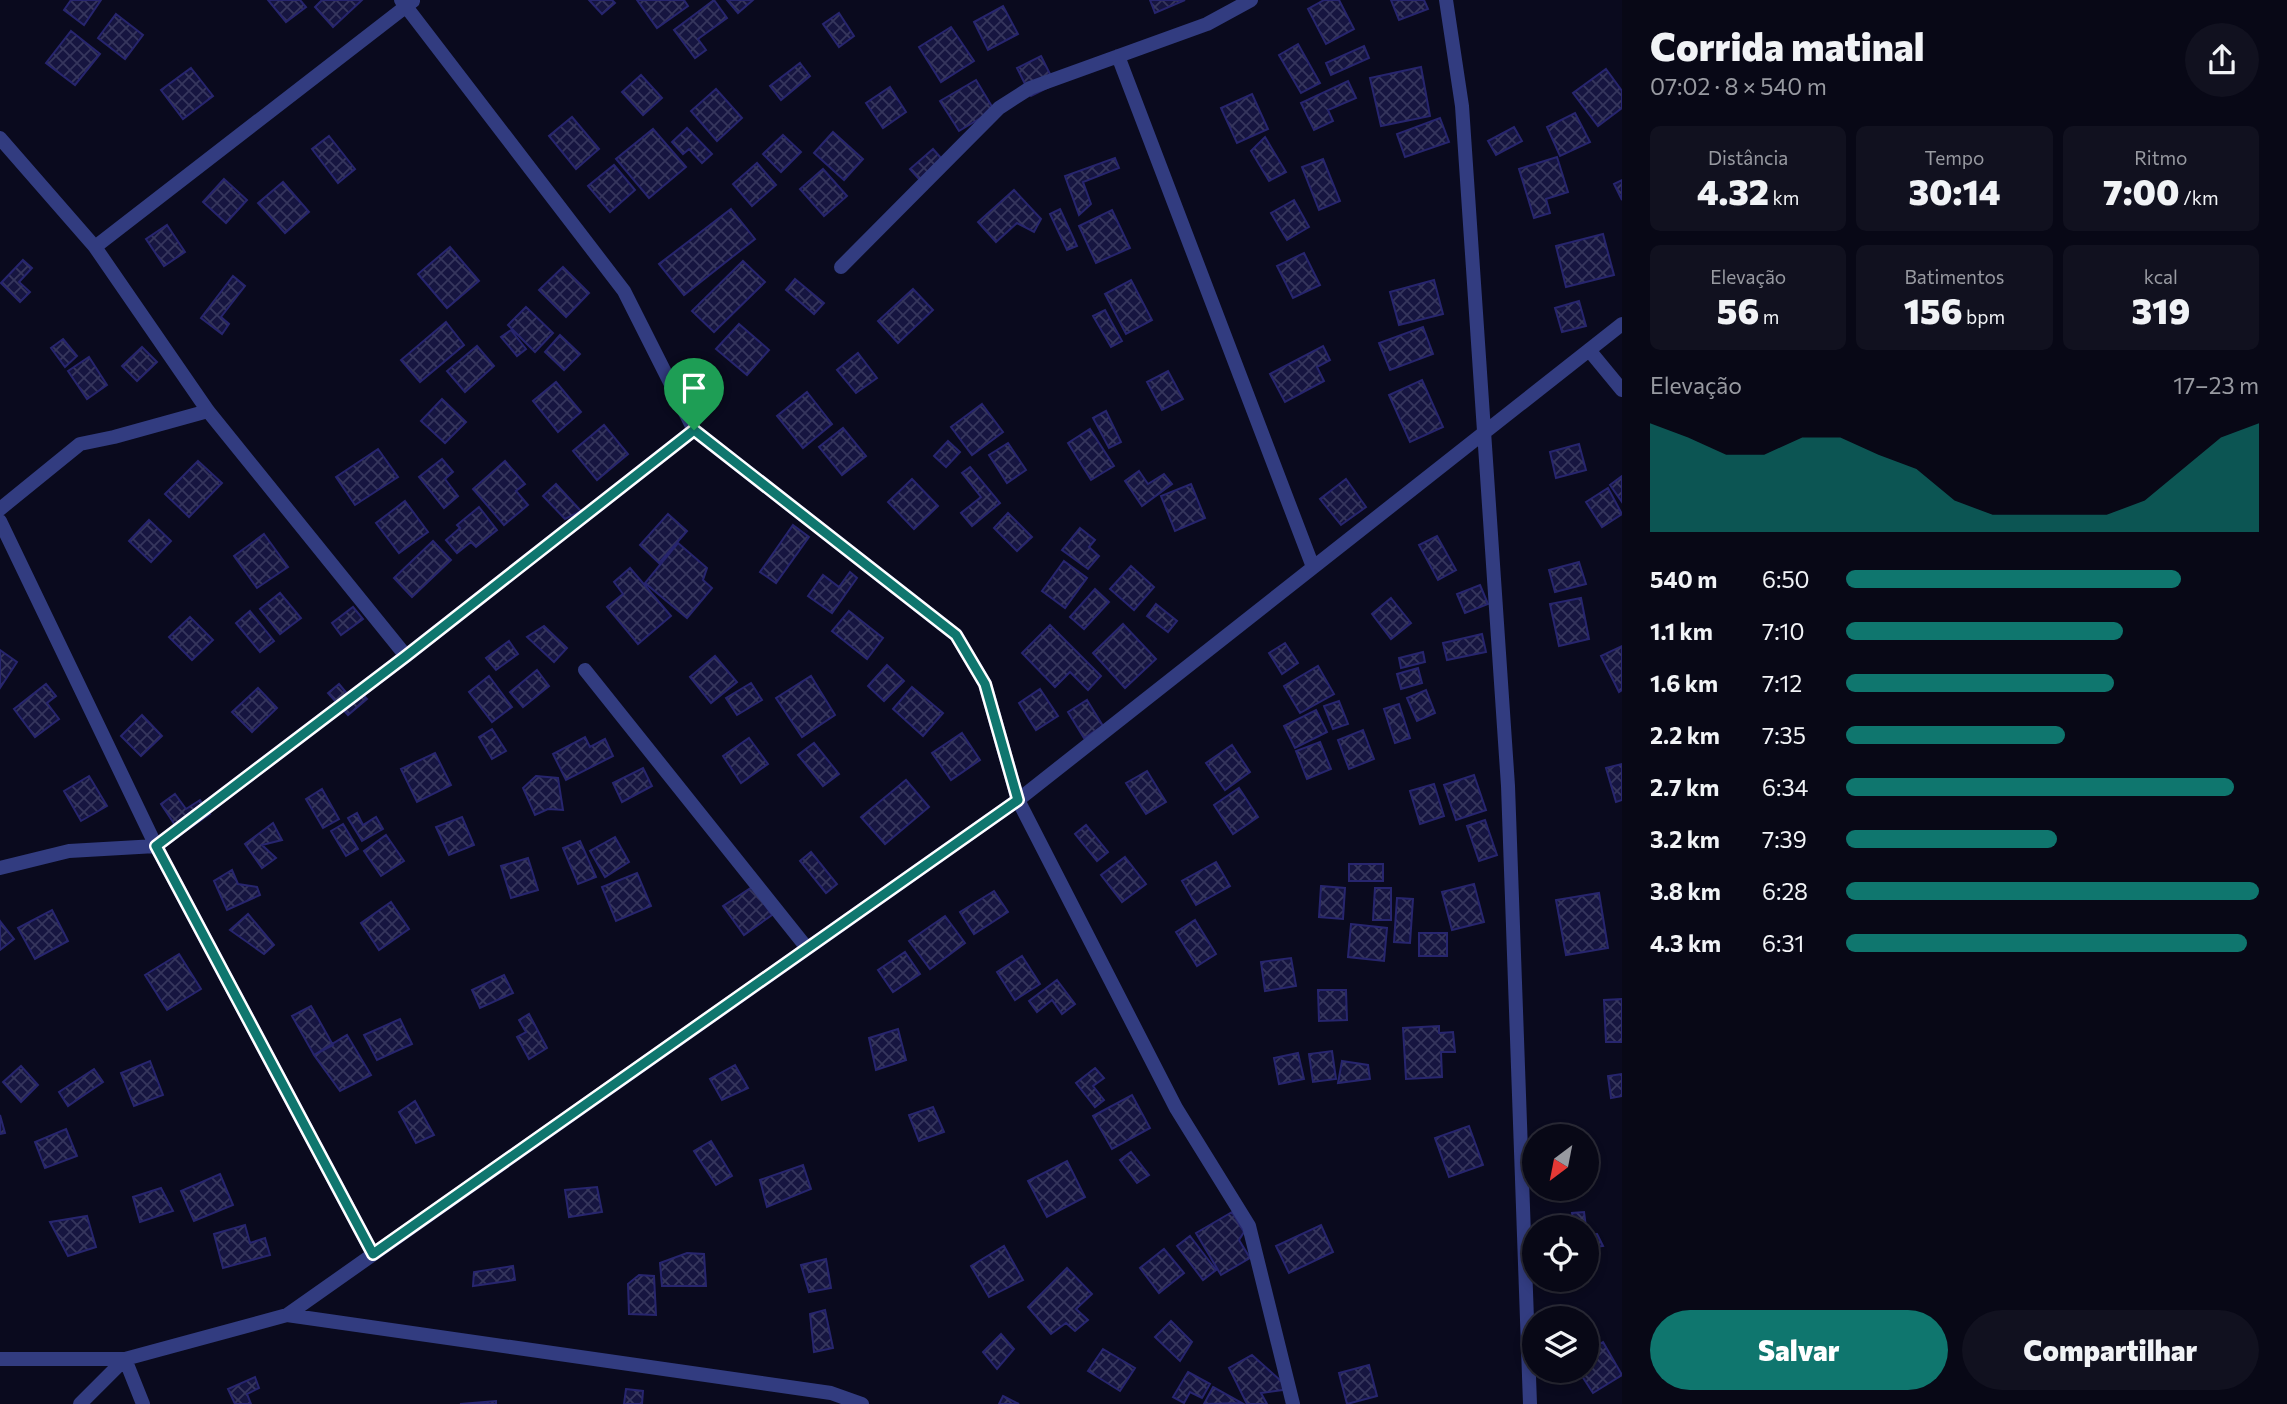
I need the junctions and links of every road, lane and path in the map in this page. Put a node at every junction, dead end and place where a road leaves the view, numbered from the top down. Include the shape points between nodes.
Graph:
1 (1251, 0) edge
2 (1446, 0) edge
3 (407, 2) edge
4 (1118, 56) junction
5 (0, 138) edge
6 (95, 247) junction
7 (841, 267) dead end
8 (1622, 324) edge
9 (1589, 350) junction
10 (1622, 390) edge
11 (208, 411) junction
12 (694, 430) junction
13 (1485, 432) junction
14 (0, 509) edge
15 (0, 521) edge
16 (1313, 567) junction
17 (406, 656) junction
18 (585, 670) dead end
19 (1018, 800) junction
20 (156, 846) junction
21 (0, 868) edge
22 (807, 948) junction
23 (373, 1254) junction
24 (287, 1315) junction
25 (0, 1359) edge
26 (125, 1359) junction
27 (80, 1404) edge
28 (143, 1404) edge
29 (862, 1404) edge
30 (1293, 1404) edge
31 (1530, 1404) edge

1 - 4 street via 1207,24
2 - 13 street via 1462,106
3 - 6 street
3 - 12 street via 624,291
4 - 7 street via 1030,88 999,108
4 - 16 street
5 - 6 street
6 - 11 street
8 - 9 street
9 - 10 street
9 - 13 street
11 - 14 street via 80,444
11 - 17 street
12 - 17 street
12 - 19 street via 956,635 985,684
13 - 16 street
13 - 31 street via 1508,786
15 - 20 street
16 - 19 street
17 - 20 street
18 - 22 street
19 - 22 street
19 - 30 street via 1176,1108 1249,1226
20 - 21 street via 69,851
20 - 23 street
22 - 23 street
23 - 24 street
24 - 26 street
24 - 29 street via 831,1393
25 - 26 street
26 - 27 street
26 - 28 street

